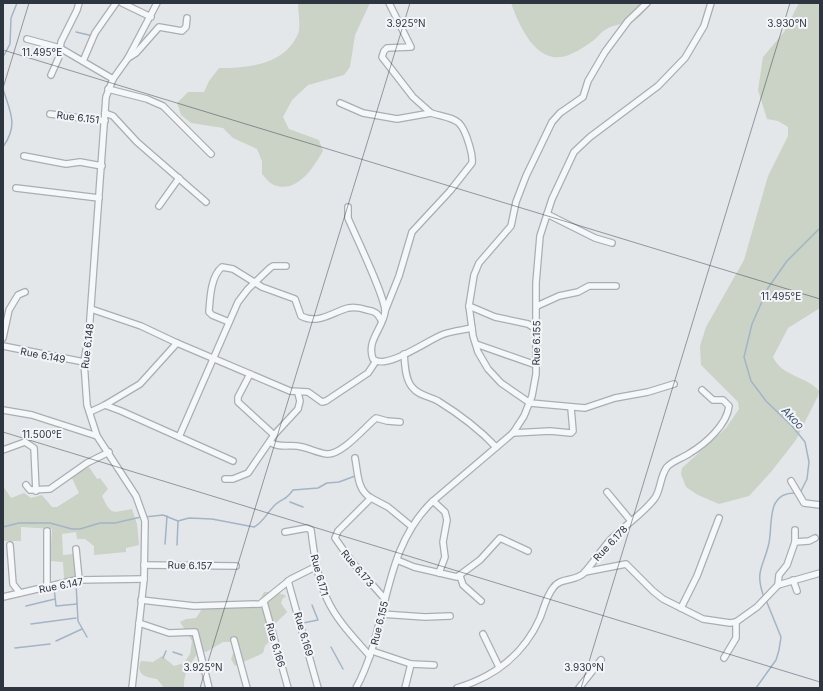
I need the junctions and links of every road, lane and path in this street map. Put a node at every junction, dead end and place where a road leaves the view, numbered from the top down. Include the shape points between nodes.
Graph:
1 (78, 3) edge
2 (116, 3) edge
3 (122, 3) edge
4 (157, 3) edge
5 (389, 3) edge
6 (647, 3) edge
7 (710, 3) edge
8 (151, 17) junction
9 (187, 18) dead end
10 (27, 39) dead end
11 (60, 48) junction
12 (128, 58) junction
13 (83, 61) junction
14 (51, 75) dead end
15 (113, 79) junction
16 (108, 89) junction
17 (340, 103) dead end
18 (105, 113) junction
19 (431, 113) junction
20 (50, 114) dead end
21 (105, 121) junction
22 (211, 154) dead end
23 (24, 156) dead end
24 (102, 166) junction
25 (179, 178) junction
26 (16, 188) dead end
27 (99, 198) junction
28 (206, 202) dead end
29 (159, 206) dead end
30 (348, 208) dead end
31 (547, 214) junction
32 (612, 243) dead end
33 (286, 266) dead end
34 (254, 282) junction
35 (616, 286) dead end
36 (25, 292) dead end
37 (470, 306) junction
38 (537, 306) junction
39 (91, 309) junction
40 (385, 312) junction
41 (381, 320) junction
42 (229, 322) junction
43 (472, 328) junction
44 (536, 329) junction
45 (3, 338) edge
46 (177, 343) junction
47 (476, 344) junction
48 (3, 346) edge
49 (404, 354) junction
50 (214, 358) junction
51 (376, 361) junction
52 (84, 362) junction
53 (536, 365) junction
54 (250, 374) junction
55 (674, 384) dead end
56 (702, 390) dead end
57 (298, 393) junction
58 (530, 403) junction
59 (105, 405) junction
60 (571, 408) junction
61 (3, 410) edge
62 (90, 412) junction
63 (400, 422) dead end
64 (513, 433) junction
65 (274, 434) junction
66 (97, 436) junction
67 (178, 437) junction
68 (270, 442) junction
69 (496, 447) junction
70 (3, 450) edge
71 (109, 452) junction
72 (355, 458) dead end
73 (233, 461) dead end
74 (225, 479) dead end
75 (791, 481) dead end
76 (26, 485) dead end
77 (36, 491) junction
78 (607, 492) dead end
79 (371, 498) junction
80 (433, 501) junction
81 (820, 505) edge
82 (719, 518) dead end
83 (631, 520) junction
84 (411, 526) junction
85 (795, 530) dead end
86 (47, 531) dead end
87 (285, 532) dead end
88 (815, 538) dead end
89 (795, 542) junction
90 (10, 545) dead end
91 (76, 549) dead end
92 (528, 551) dead end
93 (397, 560) junction
94 (144, 565) junction
95 (236, 566) dead end
96 (317, 566) junction
97 (585, 572) junction
98 (439, 573) junction
99 (820, 573) edge
100 (460, 576) junction
101 (79, 579) junction
102 (144, 579) junction
103 (793, 580) junction
104 (288, 581) junction
105 (778, 585) junction
106 (47, 587) junction
107 (797, 591) dead end
108 (20, 593) junction
109 (3, 598) edge
110 (385, 599) junction
111 (141, 600) junction
112 (481, 601) dead end
113 (264, 602) junction
114 (681, 608) junction
115 (381, 614) junction
116 (450, 616) dead end
117 (736, 622) junction
118 (139, 623) junction
119 (483, 634) dead end
120 (234, 640) dead end
121 (371, 653) junction
122 (724, 658) dead end
123 (601, 660) dead end
124 (410, 664) junction
125 (434, 665) dead end
126 (499, 667) junction
127 (132, 688) edge
128 (209, 688) edge
129 (247, 688) edge
130 (288, 688) edge
131 (318, 688) edge
132 (356, 688) edge
133 (405, 688) edge
134 (457, 688) edge
135 (579, 688) edge

1 - 11 street
2 - 13 street via 95,32
3 - 8 street
4 - 8 street, Rue 6.148
5 - 19 street via 411,47 387,48 382,57 413,96
6 - 37 street via 628,21 605,52 580,101 560,113 552,122 530,166 516,202 511,226 479,263 474,275
7 - 31 street, Rue 6.155 via 704,26 685,58 658,86 574,152
8 - 12 street, Rue 6.148
9 - 12 street via 186,27 182,31 159,27 136,53
10 - 11 street
11 - 13 street
11 - 14 street
12 - 15 street, Rue 6.148
13 - 15 street
15 - 16 street, Rue 6.148
16 - 18 street, Rue 6.148
16 - 22 street via 163,106
17 - 19 street via 363,113 390,119
18 - 21 street, Rue 6.148
18 - 25 street via 112,116 137,142
19 - 40 street via 460,122 473,158 472,163 412,232
20 - 21 street, Rue 6.151
21 - 24 street, Rue 6.148
23 - 24 street via 66,164 80,162
24 - 27 street, Rue 6.148
25 - 28 street
25 - 29 street
26 - 27 street
27 - 39 street, Rue 6.148
30 - 40 street via 348,218 380,293
31 - 32 street via 595,238
31 - 38 street, Rue 6.155 via 538,246
33 - 34 street via 273,266
34 - 41 street via 296,299 301,316 307,319 331,316 355,308 376,313
34 - 42 street via 238,302
34 - 42 street via 227,267 218,270 210,296 209,312
35 - 38 street via 590,286
36 - 45 street via 18,295 9,310
37 - 43 street
37 - 44 street via 495,317 528,324
38 - 44 street, Rue 6.155
39 - 46 street via 131,322
39 - 52 street, Rue 6.148
40 - 41 street
41 - 51 street via 372,344 372,355
42 - 50 street
43 - 47 street
43 - 49 street via 445,334
44 - 53 street, Rue 6.155
46 - 50 street
46 - 59 street via 140,384
47 - 53 street
47 - 58 street via 482,359 494,376
48 - 52 street, Rue 6.149
49 - 51 street via 383,362
49 - 69 street via 408,381 412,387 421,395 437,400 459,415 482,432
50 - 54 street
50 - 67 street
51 - 57 street via 368,372 326,401 318,400 308,392
52 - 62 street, Rue 6.148 via 85,392
53 - 58 street, Rue 6.155
54 - 57 street
54 - 65 street via 238,402
55 - 60 street via 585,408
56 - 83 street, Rue 6.178 via 713,400 723,400 729,406 729,412 708,440 666,468 655,498
57 - 65 street via 298,409
58 - 60 street
58 - 64 street, Rue 6.155 via 520,425
59 - 62 street
59 - 67 street
60 - 64 street via 571,433
61 - 66 street via 32,415
62 - 66 street, Rue 6.148
63 - 68 street via 376,418 351,442 331,454 297,446 274,445
64 - 69 street, Rue 6.155
65 - 68 street
66 - 71 street, Rue 6.148
67 - 73 street
68 - 74 street via 248,473 233,479
69 - 80 street, Rue 6.155
70 - 77 street via 25,442 34,448
71 - 77 street via 87,463 50,489
71 - 94 street, Rue 6.148 via 136,496 143,513
72 - 79 street via 360,488
75 - 81 street via 804,503
76 - 77 street via 30,490
78 - 83 street
79 - 84 street via 388,507
79 - 110 street, Rue 6.173 via 338,531 335,538 352,562
80 - 84 street, Rue 6.155
80 - 98 street via 447,516 443,542 445,557
82 - 114 street via 697,576
83 - 97 street, Rue 6.178 via 601,550
84 - 93 street, Rue 6.155
85 - 89 street
86 - 106 street
87 - 96 street, Rue 6.171 via 307,528 311,530
88 - 89 street
89 - 105 street via 787,565 779,575
90 - 108 street via 13,584
91 - 101 street
92 - 100 street via 500,538 480,560
93 - 98 street
93 - 110 street, Rue 6.155
94 - 95 street, Rue 6.157
94 - 102 street, Rue 6.148
96 - 104 street
96 - 121 street, Rue 6.171 via 330,604 354,638
97 - 114 street via 626,564 658,595
97 - 126 street, Rue 6.178 via 556,584 522,649
98 - 100 street
99 - 103 street
100 - 112 street via 463,585
101 - 102 street, Rue 6.147
101 - 106 street, Rue 6.147
102 - 111 street, Rue 6.148
103 - 105 street
103 - 107 street
104 - 113 street
104 - 131 street, Rue 6.169
105 - 117 street via 757,607
106 - 108 street, Rue 6.147
108 - 109 street, Rue 6.147
110 - 115 street, Rue 6.155
111 - 113 street via 194,606
111 - 118 street, Rue 6.148
113 - 130 street, Rue 6.166
114 - 117 street via 712,621
115 - 116 street
115 - 121 street, Rue 6.155
117 - 122 street via 736,638
118 - 127 street, Rue 6.148
118 - 128 street via 169,633 195,632
119 - 126 street
120 - 129 street
121 - 124 street
121 - 132 street, Rue 6.155 via 366,671
123 - 135 street
124 - 125 street
124 - 133 street
126 - 134 street, Rue 6.178

